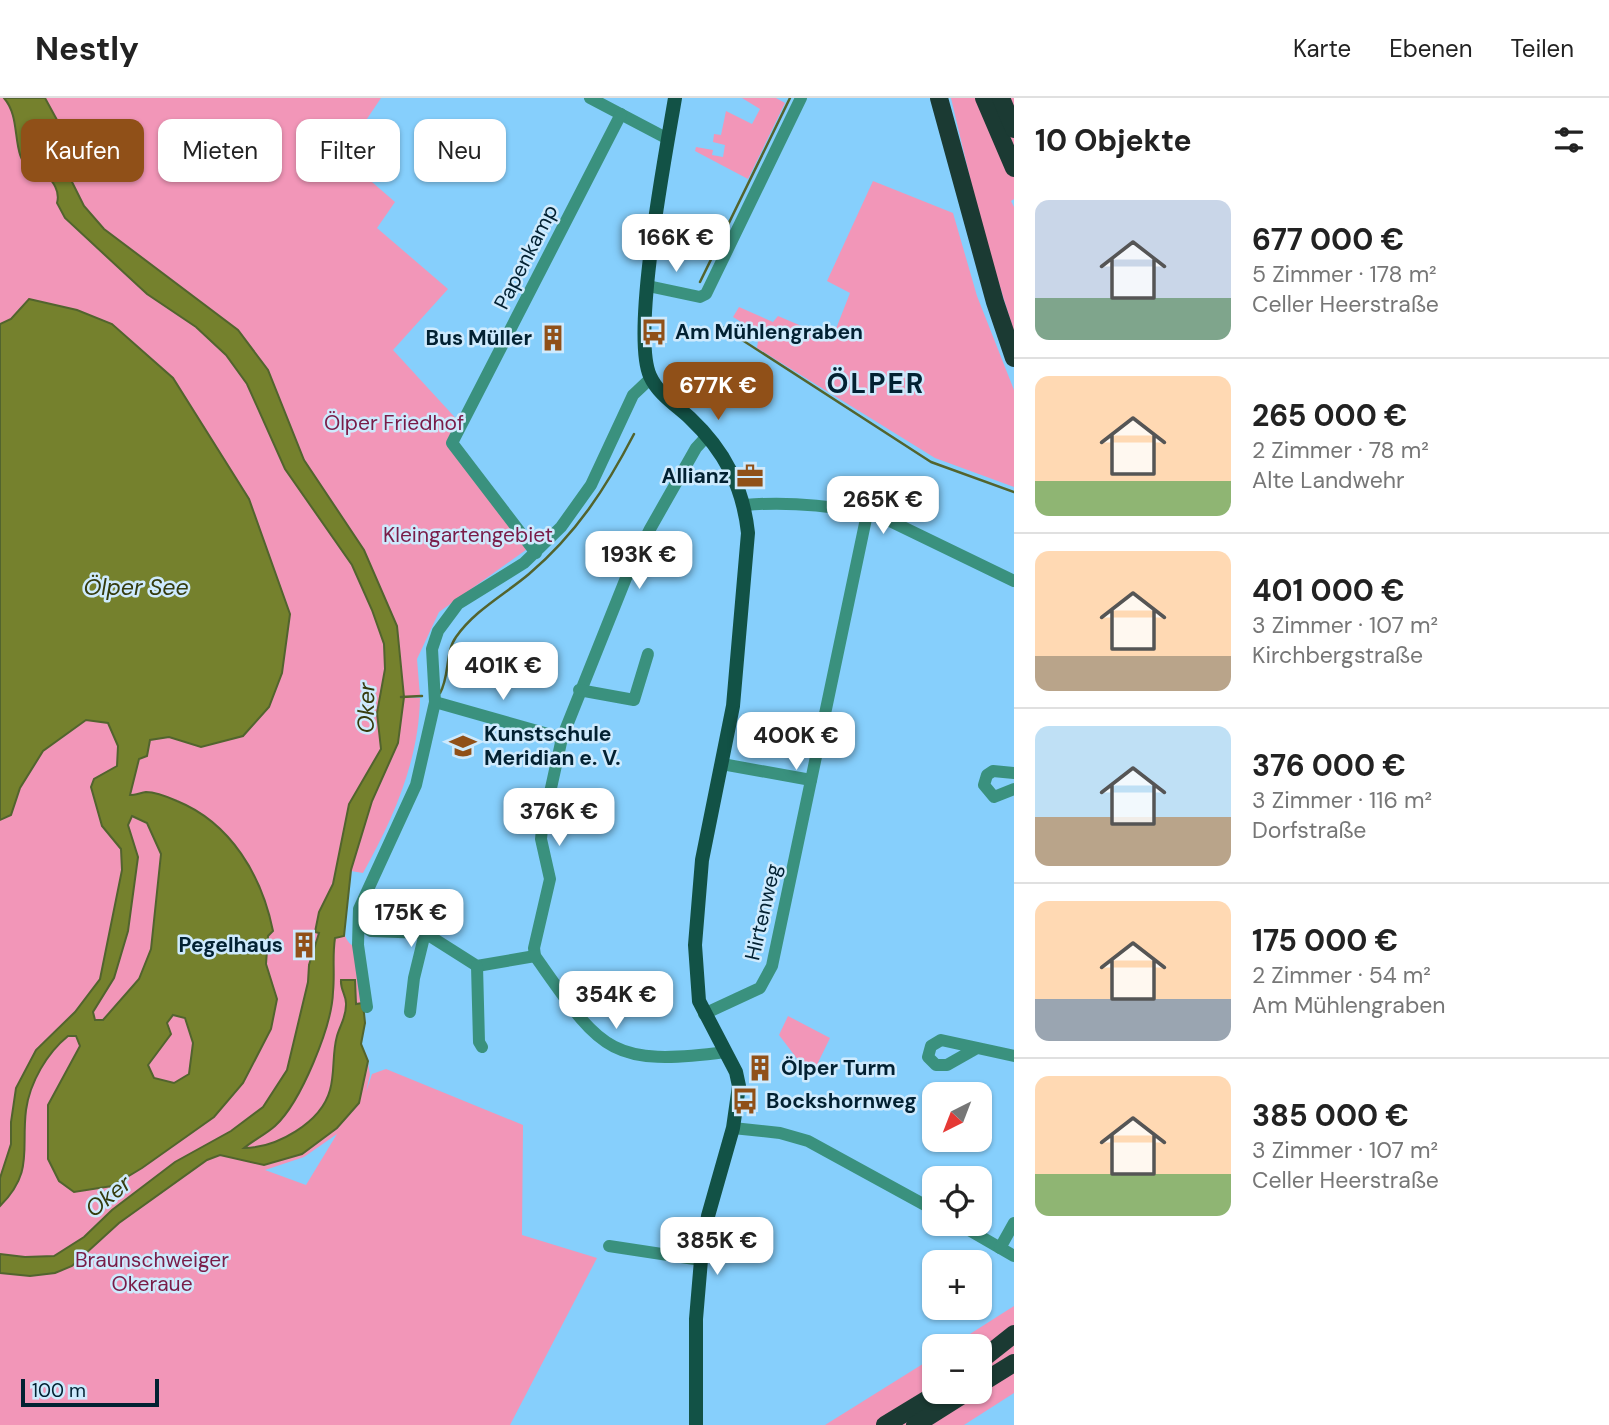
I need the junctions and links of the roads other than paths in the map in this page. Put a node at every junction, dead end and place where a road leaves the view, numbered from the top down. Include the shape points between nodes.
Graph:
1 (590, 98) edge
2 (675, 98) edge
3 (801, 98) edge
4 (989, 99) edge
5 (939, 101) edge
6 (621, 114) junction
7 (1014, 129) edge
8 (668, 139) junction
9 (1014, 167) edge
10 (648, 286) junction
11 (1014, 358) edge
12 (650, 378) junction
13 (707, 436) junction
14 (745, 505) junction
15 (867, 514) junction
16 (536, 553) junction
17 (1014, 581) edge
18 (648, 654) dead end
19 (579, 690) junction
20 (435, 702) junction
21 (562, 738) junction
22 (722, 764) junction
23 (1014, 773) edge
24 (811, 780) junction
25 (1014, 789) edge
26 (360, 924) junction
27 (425, 933) junction
28 (535, 956) junction
29 (477, 966) junction
30 (367, 1007) dead end
31 (410, 1012) dead end
32 (704, 1014) junction
33 (482, 1047) dead end
34 (977, 1048) dead end
35 (724, 1052) junction
36 (1014, 1056) edge
37 (733, 1128) junction
38 (922, 1203) edge
39 (1014, 1223) edge
40 (979, 1236) edge
41 (609, 1246) dead end
42 (1000, 1248) junction
43 (1014, 1256) edge
44 (701, 1261) junction
45 (1014, 1334) edge
46 (1014, 1342) edge
47 (992, 1353) edge
48 (992, 1356) edge
49 (1014, 1363) edge
50 (992, 1377) edge
51 (922, 1403) edge
52 (948, 1404) edge
53 (696, 1425) edge
54 (885, 1425) edge
55 (915, 1425) edge

1 - 6 street
2 - 8 main road
3 - 10 street via 706,294 700,297
4 - 7 highway
4 - 9 highway
5 - 11 highway
6 - 8 street
6 - 16 street, Papenkamp via 452,443
8 - 10 main road
10 - 12 main road via 644,331
12 - 13 main road
12 - 16 street via 634,395 592,485
13 - 14 main road via 731,469
13 - 19 street via 696,447 650,528
14 - 15 street
14 - 22 main road via 745,572 733,706
15 - 17 street
15 - 24 street, Hirtenweg
16 - 20 street via 469,595 447,618 432,649
18 - 19 street via 634,700
19 - 21 street
20 - 21 street
20 - 26 street via 416,785 362,899
21 - 28 street via 542,828 550,879
22 - 24 street
22 - 32 main road via 698,890 695,969
23 - 25 street via 993,771 984,785 994,797
24 - 32 street, Hirtenweg via 767,980 760,988
26 - 27 street via 371,931
26 - 30 street via 358,946
27 - 29 street
27 - 31 street
28 - 29 street
28 - 35 street via 576,1014 618,1051 657,1059
29 - 33 street
32 - 35 main road
34 - 36 street
35 - 37 main road via 739,1086
37 - 38 street via 808,1141
37 - 44 main road via 708,1216
39 - 42 street
40 - 42 street
41 - 44 street
42 - 43 street
44 - 53 main road
45 - 47 highway
46 - 48 highway
49 - 50 highway
51 - 54 highway
52 - 55 highway

